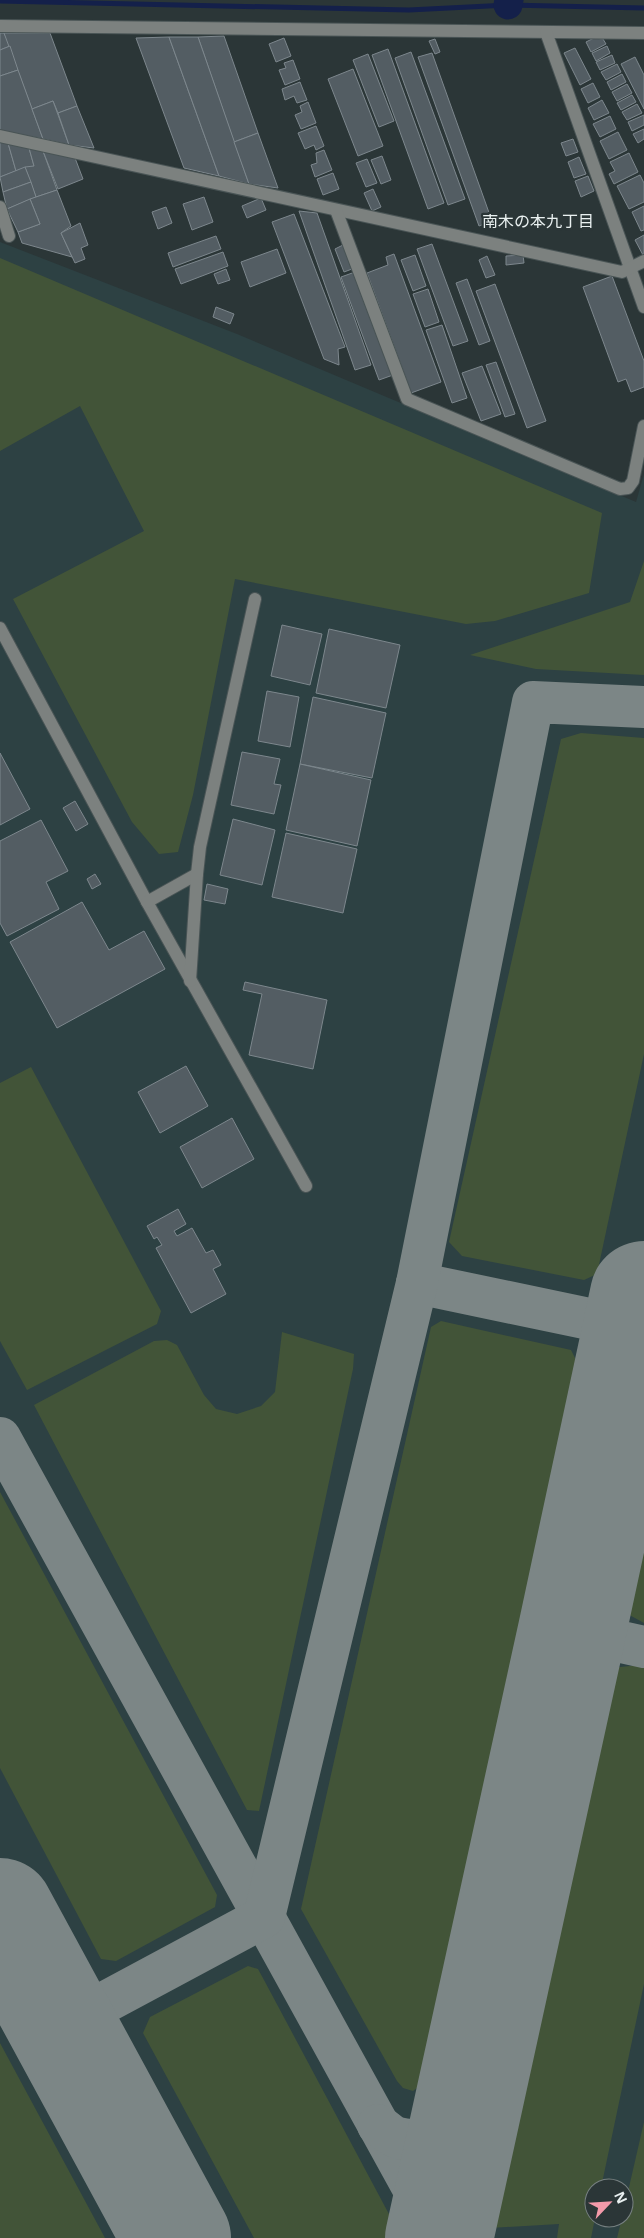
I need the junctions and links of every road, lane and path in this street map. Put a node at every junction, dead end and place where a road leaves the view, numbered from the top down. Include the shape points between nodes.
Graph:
1 (0, 26) edge
2 (546, 32) junction
3 (644, 33) edge
4 (0, 136) edge
5 (0, 207) edge
6 (336, 210) junction
7 (9, 236) dead end
8 (644, 262) edge
9 (630, 268) junction
10 (644, 307) edge
11 (644, 426) edge
12 (255, 599) dead end
13 (0, 628) edge
14 (197, 874) junction
15 (147, 902) junction
16 (190, 981) junction
17 (306, 1186) dead end

1 - 2 street
2 - 3 street
2 - 9 street
4 - 6 street
5 - 7 street
6 - 9 street via 622,272
6 - 11 street via 407,399 620,489 628,488 633,481
8 - 9 street
9 - 10 street
12 - 14 street via 202,837
13 - 15 street
14 - 15 street
14 - 16 street
15 - 16 street
16 - 17 street

